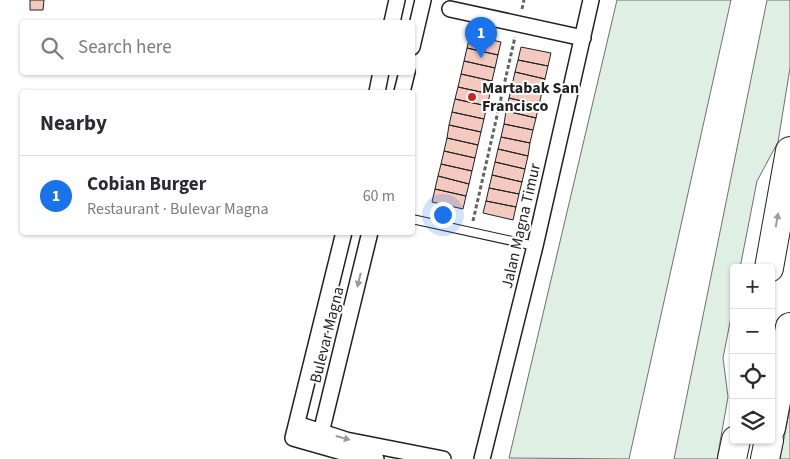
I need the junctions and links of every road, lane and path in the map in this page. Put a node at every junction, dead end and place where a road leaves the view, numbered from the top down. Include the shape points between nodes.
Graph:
1 (397, 0) edge
2 (423, 0) edge
3 (524, 0) edge
4 (591, 0) edge
5 (450, 9) dead end
6 (392, 20) edge
7 (518, 24) junction
8 (415, 34) edge
9 (583, 38) junction
10 (380, 75) edge
11 (406, 75) edge
12 (376, 90) edge
13 (402, 90) edge
14 (790, 151) edge
15 (415, 220) edge
16 (471, 232) junction
17 (343, 235) edge
18 (369, 235) edge
19 (535, 246) junction
20 (770, 264) edge
21 (790, 327) edge
22 (775, 407) edge
23 (320, 439) junction
24 (735, 444) edge
25 (768, 444) edge
26 (376, 459) edge
27 (443, 459) edge
28 (482, 459) edge
29 (732, 459) edge
30 (765, 459) edge

1 - 6 street
2 - 8 street
3 - 7 path
4 - 9 street, Jalan Magna Timur
5 - 7 street
7 - 9 street
7 - 16 path
9 - 19 street, Jalan Magna Timur
10 - 12 street
11 - 13 street
20 -> 14 highway
15 - 16 lane
16 - 19 lane
17 - 23 street, Bulevar Magna via 295,431
18 -> 23 street, Bulevar Magna
19 - 28 street, Jalan Magna Timur
21 - 22 highway
23 - 26 street via 342,452
23 -> 27 street via 346,440
24 - 29 highway
25 - 30 highway

